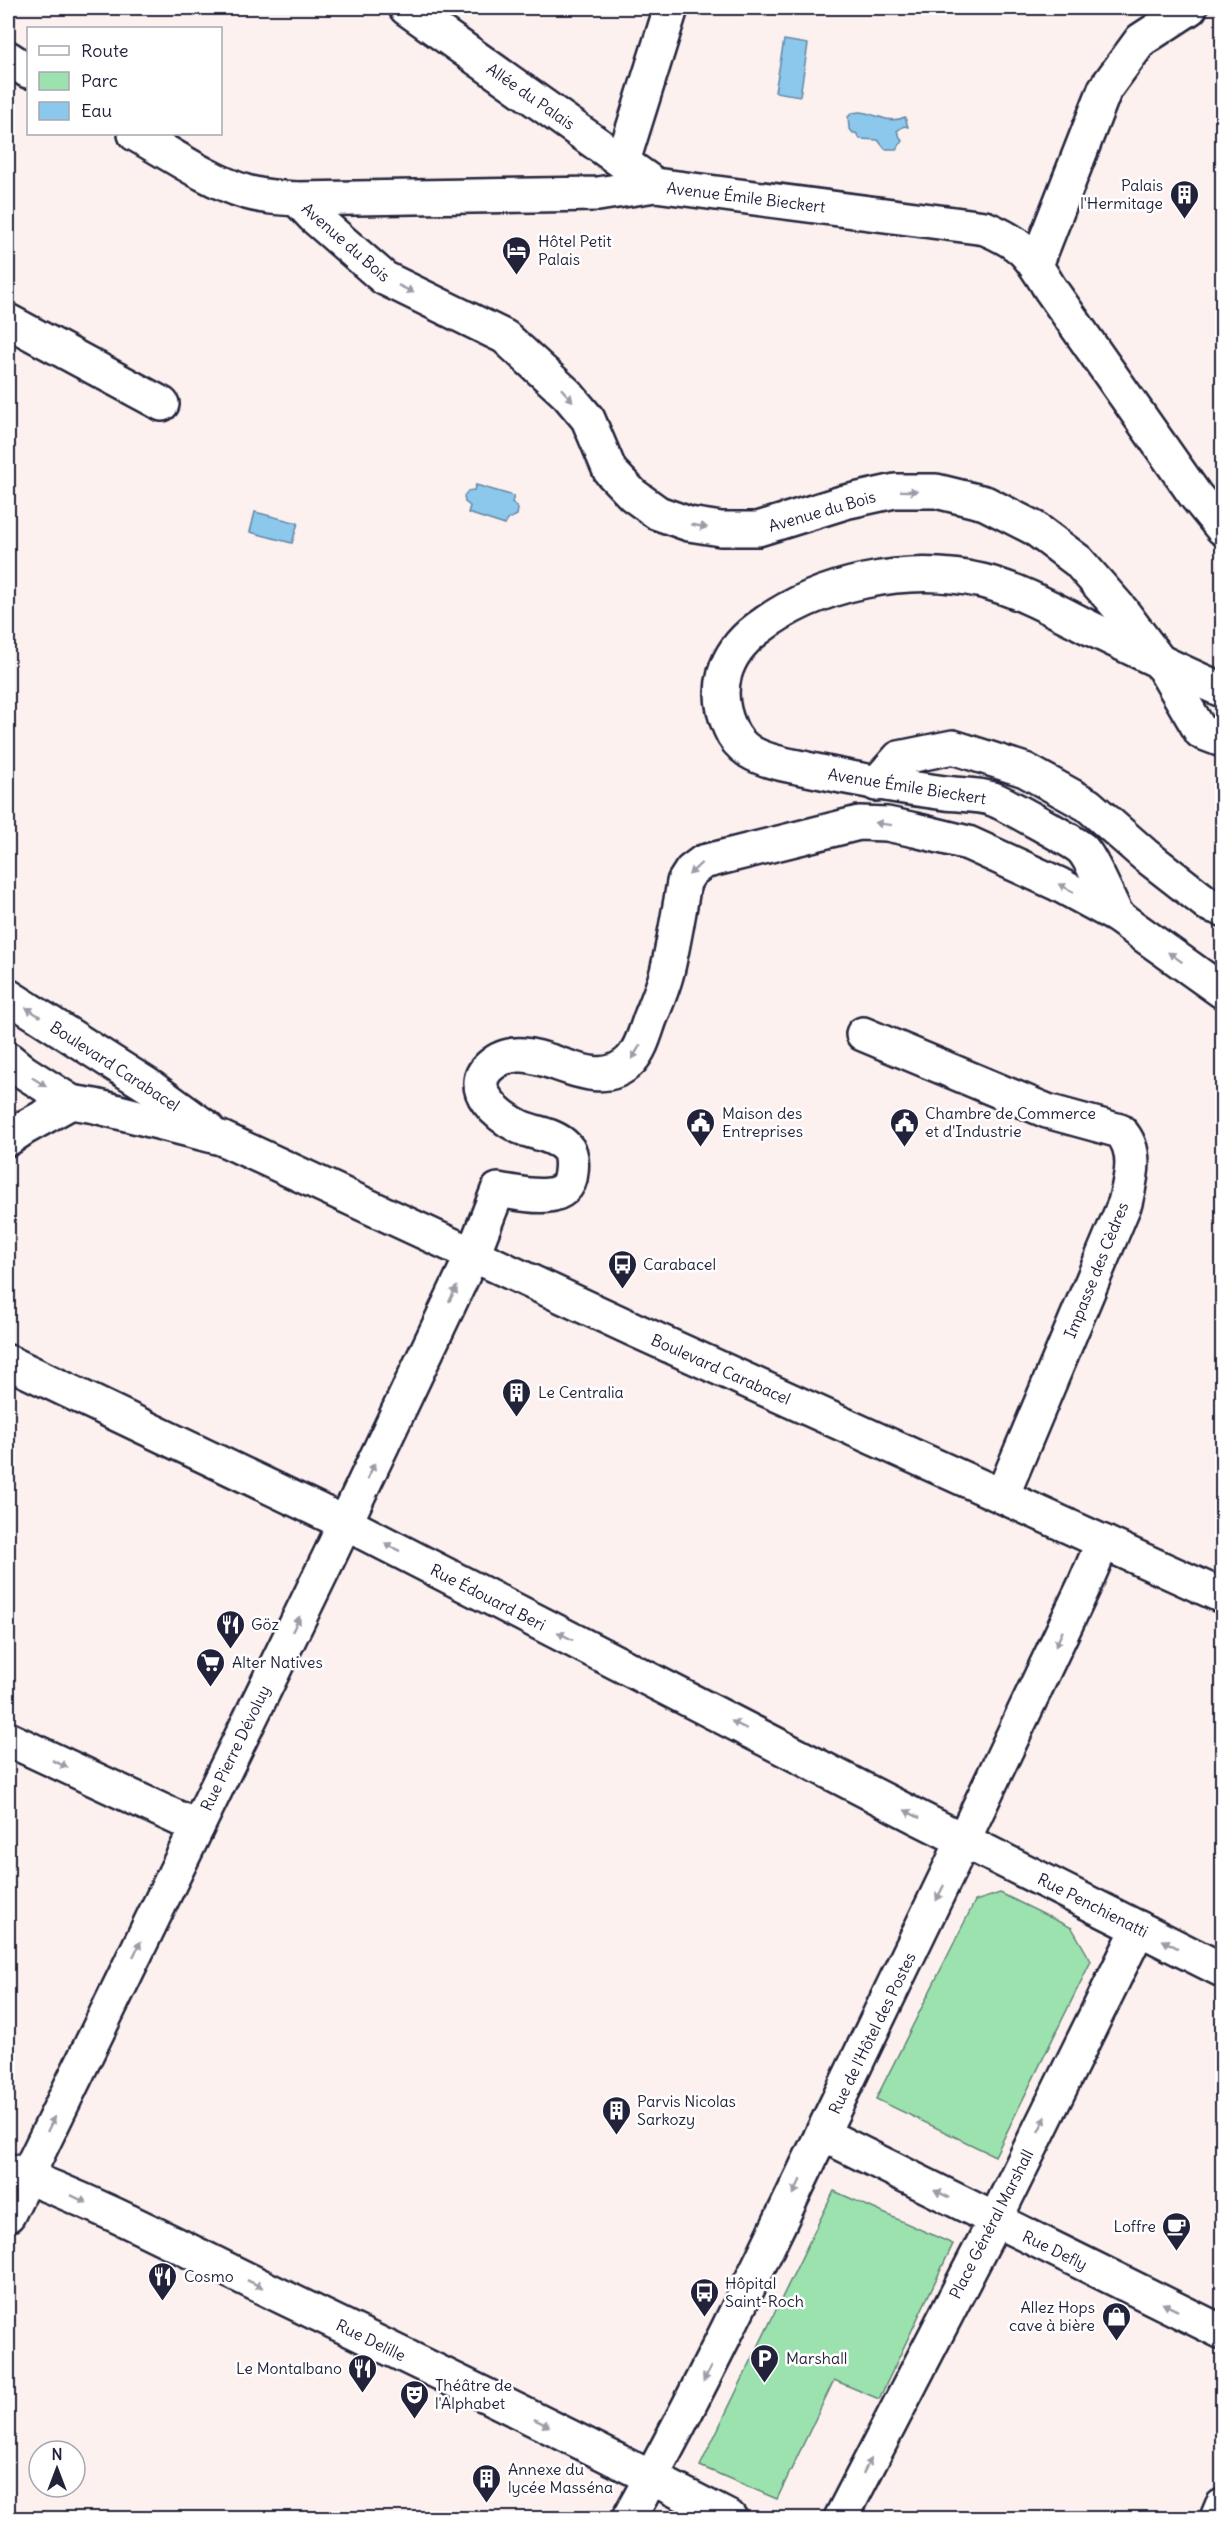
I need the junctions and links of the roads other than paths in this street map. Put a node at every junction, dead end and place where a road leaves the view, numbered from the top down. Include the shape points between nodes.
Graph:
1 (406, 8) edge
2 (671, 8) edge
3 (1190, 8) edge
4 (8, 58) edge
5 (27, 70) edge
6 (137, 135) edge
7 (623, 161) junction
8 (655, 185) junction
9 (297, 199) junction
10 (1036, 265) junction
11 (8, 321) edge
12 (162, 404) dead end
13 (1222, 528) edge
14 (1160, 662) junction
15 (1222, 690) edge
16 (1222, 740) edge
17 (876, 784) junction
18 (1222, 909) edge
19 (1117, 916) junction
20 (1222, 991) edge
21 (8, 996) edge
22 (863, 1034) dead end
23 (8, 1059) edge
24 (71, 1102) junction
25 (221, 1138) junction
26 (8, 1139) edge
27 (473, 1254) junction
28 (8, 1362) edge
29 (1002, 1496) junction
30 (345, 1523) junction
31 (1103, 1542) junction
32 (1222, 1596) edge
33 (8, 1739) edge
34 (197, 1827) junction
35 (965, 1840) junction
36 (1139, 1928) junction
37 (1222, 1970) edge
38 (822, 2134) junction
39 (16, 2173) edge
40 (8, 2215) edge
41 (994, 2220) junction
42 (1222, 2332) edge
43 (652, 2477) junction
44 (1222, 2506) edge
45 (629, 2518) edge
46 (730, 2518) edge
47 (841, 2518) edge
48 (1216, 2518) edge

1 - 7 street, Allée du Palais
2 - 7 street
3 - 10 street via 1141,40 1105,89
4 - 5 street
6 - 9 street, Avenue Émile Bieckert via 245,192
7 - 8 street, Allée du Palais
8 - 9 street, Avenue Émile Bieckert via 598,194
8 - 10 street, Avenue Émile Bieckert via 985,228 1014,240
9 -> 14 street, Avenue du Bois via 384,278 505,337 567,394 588,419 610,471 658,513 689,524 758,529 896,491 936,492 985,503 1034,528 1078,561
10 - 13 street, Avenue Émile Bieckert
11 - 12 street
14 - 15 street, Avenue Émile Bieckert
14 - 16 street, Avenue du Bois via 1201,732
14 - 17 street, Avenue Émile Bieckert via 1027,597 984,581 955,576 887,578 847,586 786,610 760,626 735,648 725,674 721,699 734,737 752,753
17 - 18 street via 899,758 953,747 1025,770 1088,805 1208,904
17 - 19 street, Avenue Émile Bieckert via 993,799 1082,849
20 -> 19 street
19 -> 27 street via 968,843 887,824 849,825 703,861 684,882 666,974 638,1051 629,1062 605,1074 591,1074 528,1056 506,1056 485,1070 480,1084 482,1094 497,1113 520,1127 560,1141 568,1149 572,1164 571,1178 561,1191 544,1197 498,1190
25 -> 21 street, Boulevard Carabacel via 152,1088
22 - 29 street, Impasse des Cèdres via 1047,1111 1120,1131 1131,1147 1125,1203
23 -> 24 street, Boulevard Carabacel
24 - 25 street, Boulevard Carabacel
24 - 26 street
25 - 27 street, Boulevard Carabacel
27 - 29 street, Boulevard Carabacel
30 -> 27 street, Rue Pierre Dévoluy
28 - 30 street, Rue Édouard Beri
29 - 31 street, Boulevard Carabacel
34 -> 30 street, Rue Pierre Dévoluy
35 -> 30 street, Rue Édouard Beri
31 - 32 street, Boulevard Carabacel
31 -> 35 street, Rue de l'Hôtel des Postes
33 -> 34 street
39 -> 34 street, Rue Pierre Dévoluy
35 - 36 street, Rue Penchienatti
35 -> 38 street, Rue de l'Hôtel des Postes
37 -> 36 street, Rue Penchienatti
41 -> 36 street, Place Général Marshall
41 -> 38 street, Rue Defly
38 -> 43 street, Rue de l'Hôtel des Postes via 733,2321
39 - 40 street, Rue Pierre Dévoluy
39 -> 43 street, Rue Delille via 84,2201
42 -> 41 street, Rue Defly
47 -> 41 street, Place Général Marshall
43 - 45 street, Rue de l'Hôtel des Postes
43 - 46 street, Rue Delille
44 - 48 street

